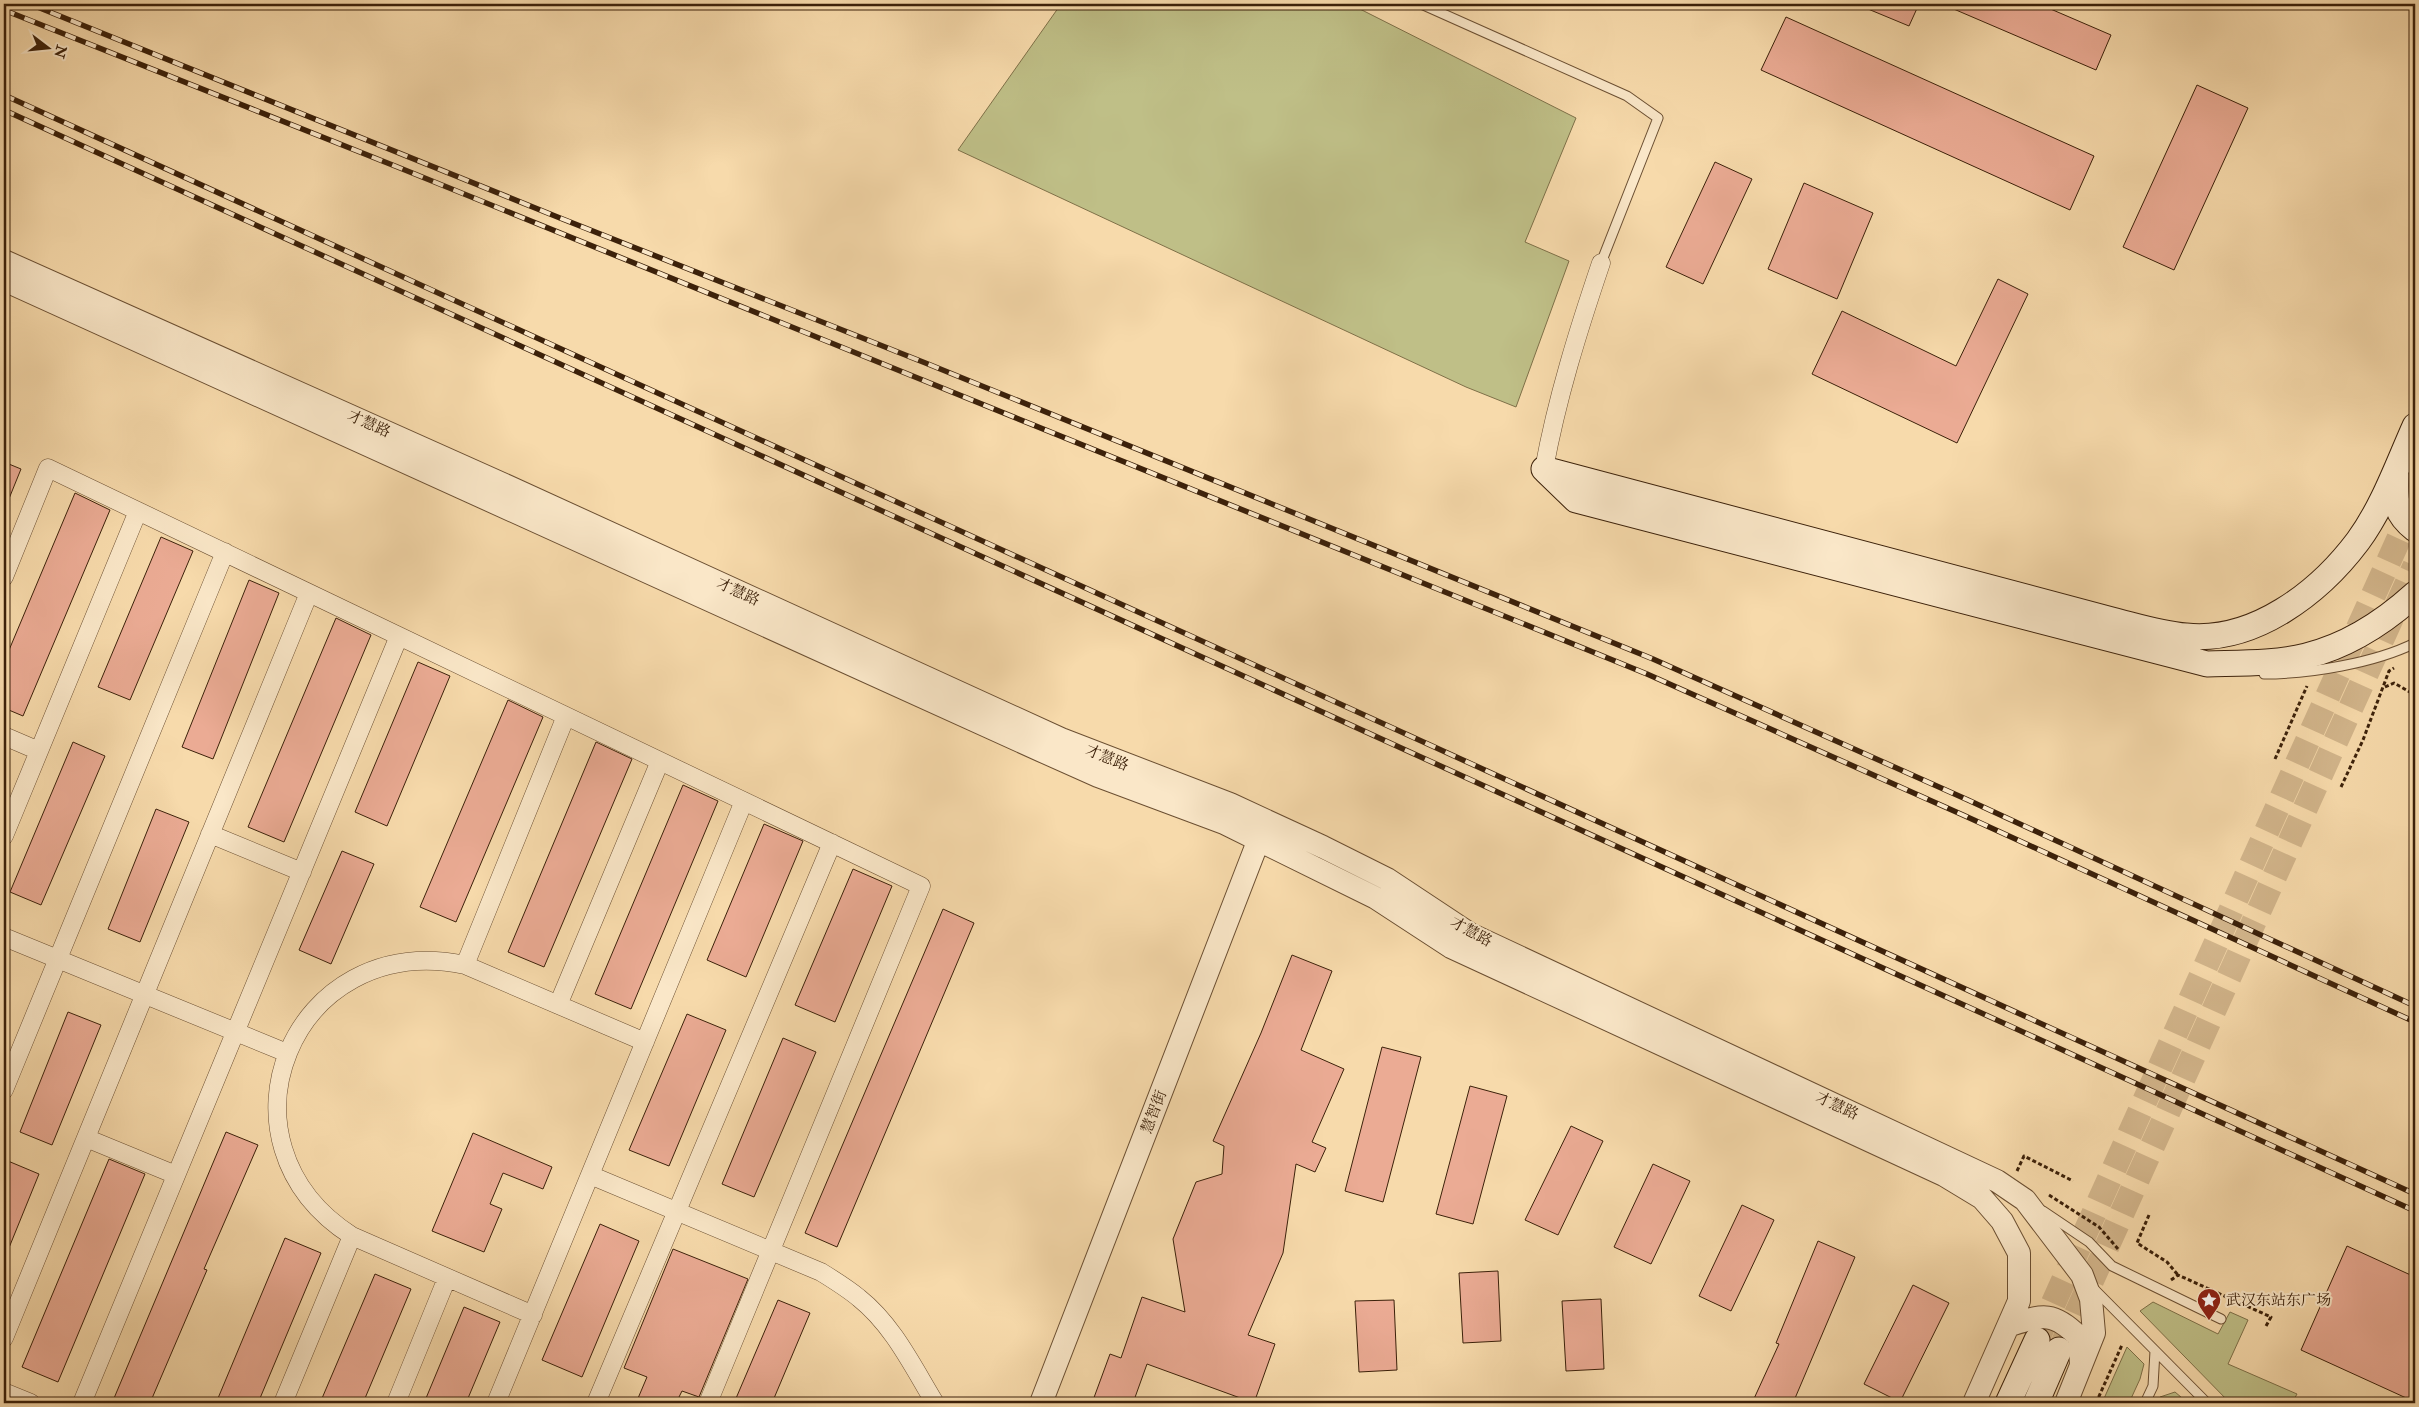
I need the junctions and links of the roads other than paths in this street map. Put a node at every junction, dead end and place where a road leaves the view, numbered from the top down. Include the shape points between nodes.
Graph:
1 (1421, 4) edge
2 (4, 261) edge
3 (1601, 263) joint
4 (4, 280) edge
5 (2415, 426) edge
6 (1544, 469) junction
7 (2396, 470) junction
8 (138, 510) junction
9 (2415, 529) edge
10 (225, 552) junction
11 (4, 577) edge
12 (309, 592) junction
13 (2415, 594) edge
14 (399, 636) junction
15 (2415, 643) edge
16 (2207, 664) junction
17 (566, 716) junction
18 (4, 736) edge
19 (39, 751) junction
20 (660, 761) junction
21 (744, 801) junction
22 (1268, 833) junction
23 (210, 834) junction
24 (4, 836) edge
25 (832, 843) junction
26 (302, 872) junction
27 (4, 937) edge
28 (58, 959) junction
29 (465, 965) junction
30 (144, 994) junction
31 (558, 1005) junction
32 (236, 1032) junction
33 (645, 1042) junction
34 (288, 1053) junction
35 (4, 1090) edge
36 (86, 1138) junction
37 (176, 1175) junction
38 (590, 1175) junction
39 (2033, 1195) junction
40 (677, 1212) junction
41 (352, 1236) junction
42 (770, 1251) junction
43 (2082, 1275) junction
44 (448, 1278) junction
45 (533, 1315) junction
46 (2221, 1319) dead end
47 (2010, 1325) junction
48 (4, 1338) edge
49 (2037, 1340) tunnel mouth
50 (2060, 1350) tunnel mouth
51 (2155, 1351) junction
52 (2082, 1367) junction
53 (4, 1392) edge
54 (31, 1403) edge
55 (82, 1403) edge
56 (283, 1403) edge
57 (396, 1403) edge
58 (496, 1403) edge
59 (596, 1403) edge
60 (708, 1403) edge
61 (935, 1403) edge
62 (1041, 1403) edge
63 (1055, 1403) edge
64 (1974, 1403) edge
65 (2008, 1403) edge
66 (2036, 1403) edge
67 (2066, 1403) edge
68 (2145, 1403) edge
69 (2206, 1403) edge

1 - 3 lane via 1627,96 1658,118
2 - 22 street, 才慧路 via 1061,739 1230,804
3 - 6 street via 1572,348 1553,418
4 - 22 street, 才慧路 via 1098,776 1224,823
5 - 7 main road
6 - 7 main road via 2112,620 2186,636 2229,632 2254,625 2284,610 2310,591 2358,540
6 - 16 main road via 1576,500
7 - 9 main road via 2396,504 2403,519
8 - 10 street
8 - 11 street via 48,468
8 - 19 street
10 - 12 street
10 - 28 street
12 - 14 street
12 - 23 street
13 - 16 main road via 2378,624 2306,656
14 - 17 street
14 - 26 street
15 - 16 lane via 2401,650 2334,667 2284,674 2252,673
17 - 20 street
17 - 29 street
18 - 19 street
19 - 24 street
20 - 21 street
20 - 31 street
21 - 25 street
21 - 33 street
22 - 39 street, 才慧路 via 1388,879 1470,934
22 - 47 street, 才慧路 via 1451,946 1944,1175 1982,1198 2002,1221 2019,1253 2019,1301
22 - 62 street, 慧智街
22 - 63 street, 慧智街
23 - 26 street
23 - 30 street
25 - 40 street
25 - 42 street via 921,886
26 - 32 street
27 - 28 street
28 - 30 street
28 - 35 street
29 - 31 street
29 - 34 street via 443,960 420,961 362,974 334,991 311,1013 296,1033
30 - 32 street
30 - 36 street
31 - 33 street
32 - 34 street
32 - 37 street
33 - 38 street
34 - 41 street via 281,1071 278,1095 284,1152 295,1180 314,1206 332,1224
36 - 37 street
36 - 48 street
37 - 55 street
38 - 40 street
38 - 45 street
39 - 43 street, 才慧路
39 - 46 lane via 2112,1266
40 - 42 street
40 - 59 street
41 - 44 street
41 - 56 street
42 - 60 street
42 - 61 street via 821,1272 860,1298 893,1336
43 - 51 lane
43 - 52 street, 才慧路 via 2091,1299 2094,1333
44 - 45 street
44 - 57 street
45 - 58 street
47 - 52 street via 2038,1316 2063,1321 2079,1337
47 - 64 street, 才慧路
49 - 65 main road
50 - 66 main road
51 - 68 lane via 2153,1386
51 - 69 lane
52 - 67 street, 才慧路
53 - 54 street

